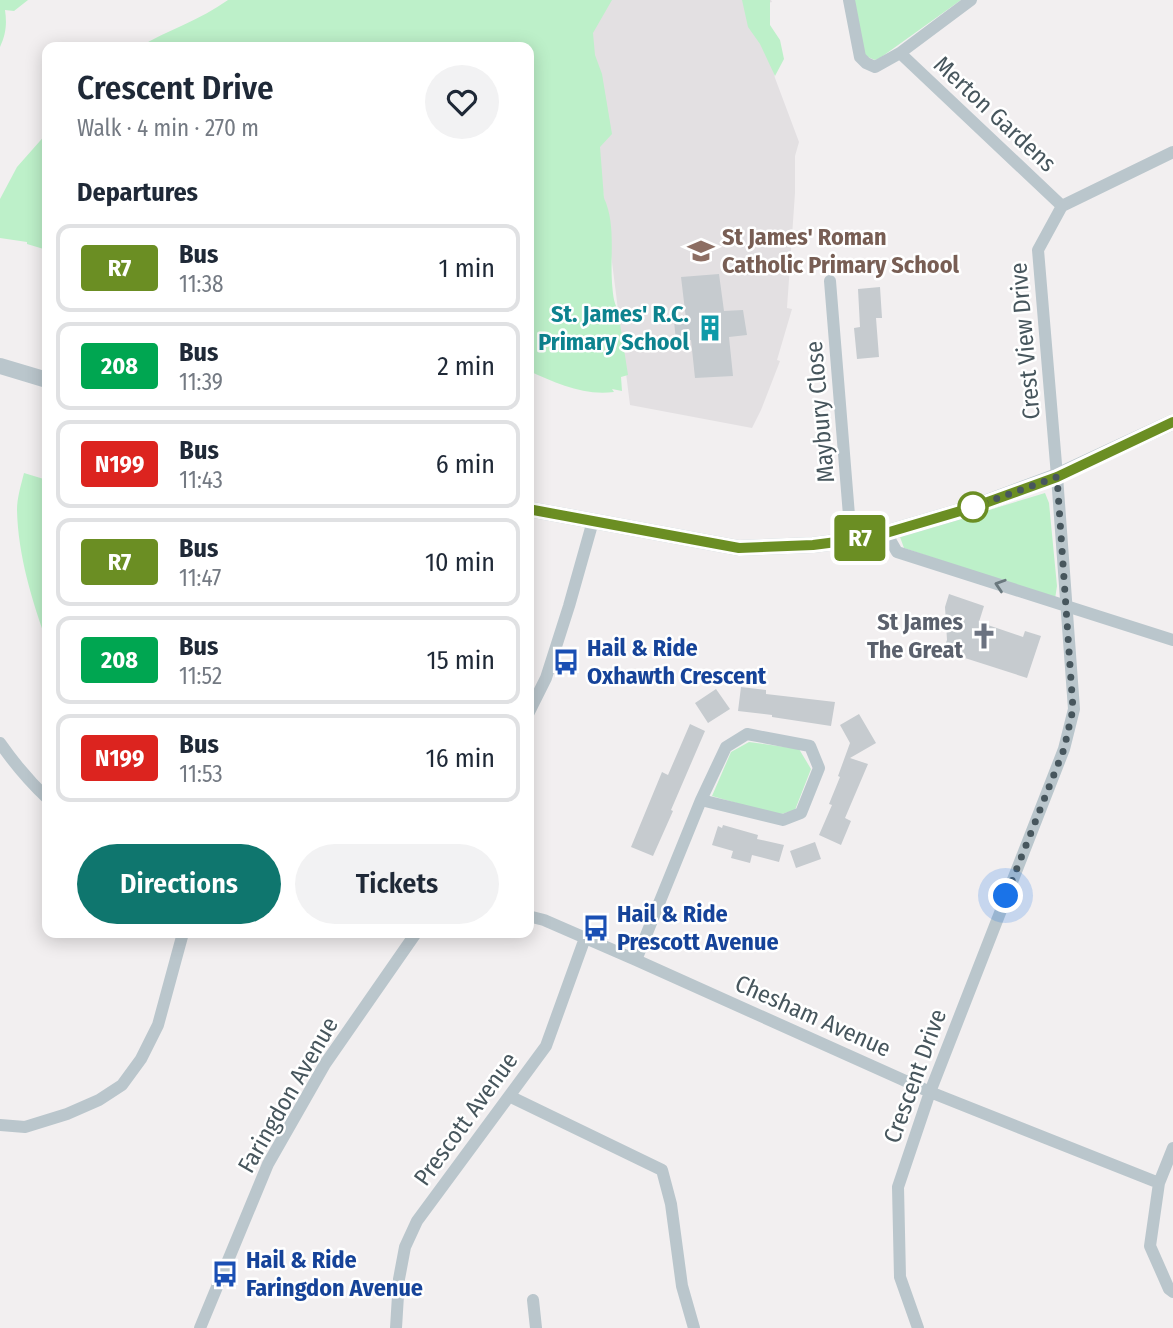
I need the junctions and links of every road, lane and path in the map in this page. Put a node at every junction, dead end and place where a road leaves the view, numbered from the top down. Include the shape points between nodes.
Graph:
1 (849, 0) edge
2 (971, 0) edge
3 (900, 53) junction
4 (1173, 152) edge
5 (1062, 206) junction
6 (830, 281) dead end
7 (0, 366) edge
8 (42, 379) edge
9 (1173, 422) edge
10 (1057, 477) junction
11 (534, 510) edge
12 (593, 521) junction
13 (886, 533) junction
14 (852, 540) junction
15 (1066, 606) junction
16 (1173, 640) edge
17 (534, 702) edge
18 (0, 743) edge
19 (42, 793) edge
20 (701, 800) junction
21 (534, 918) edge
22 (182, 938) edge
23 (413, 938) edge
24 (585, 938) junction
25 (636, 960) junction
26 (930, 1092) junction
27 (509, 1096) junction
28 (0, 1125) edge
29 (1173, 1148) edge
30 (1159, 1183) junction
31 (1173, 1292) edge
32 (533, 1300) dead end
33 (200, 1328) edge
34 (396, 1328) edge
35 (537, 1328) edge
36 (694, 1328) edge
37 (918, 1328) edge

1 - 3 street, Merton Gardens via 860,57 875,67
2 - 3 street, Merton Gardens
3 - 5 street, Merton Gardens
4 - 5 street
5 - 10 street, Crest View Drive via 1038,250
6 - 14 street, Maybury Close
7 - 8 street
9 - 10 street
10 - 13 street
10 - 15 street, Crescent Drive
11 - 12 street
12 - 14 street via 739,548
12 - 17 street via 546,678
13 - 14 street
15 -> 13 street via 897,552
15 - 16 street
15 - 26 street, Crescent Drive via 1073,709 1064,749
18 - 19 street
20 - 20 street via 726,747 747,734 810,746 819,768 801,813 783,820
20 - 25 street
21 - 24 street, Chesham Avenue
22 - 28 street via 158,1025 122,1085 67,1114 25,1127
23 - 33 street, Faringdon Avenue via 325,1064 268,1164
24 - 25 street, Chesham Avenue
24 - 27 street, Prescott Avenue via 546,1046
25 - 26 street, Chesham Avenue
26 - 30 street, Chesham Avenue
26 - 37 street, Crescent Drive via 898,1187 900,1277
27 - 34 street, Prescott Avenue via 416,1222 405,1247
27 - 36 street via 662,1170
29 - 30 street
30 - 31 street via 1150,1246
32 - 35 street

